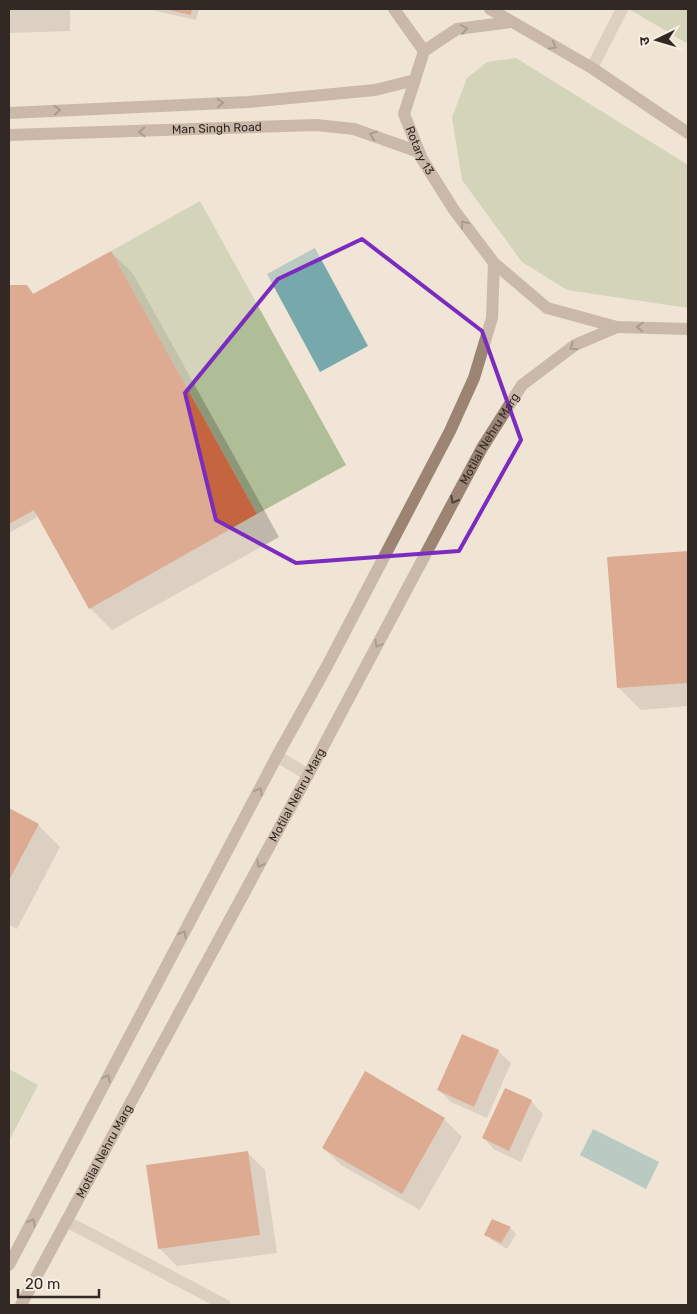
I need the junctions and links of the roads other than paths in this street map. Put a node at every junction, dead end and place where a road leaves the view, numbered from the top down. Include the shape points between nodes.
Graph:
1 (394, 9) edge
2 (490, 9) edge
3 (622, 9) edge
4 (511, 22) junction
5 (424, 51) junction
6 (592, 68) junction
7 (415, 80) junction
8 (9, 113) edge
9 (688, 133) edge
10 (9, 135) edge
11 (419, 152) junction
12 (494, 262) junction
13 (617, 327) junction
14 (688, 328) edge
15 (277, 756) junction
16 (308, 775) junction
17 (66, 1222) junction
18 (9, 1265) edge
19 (21, 1305) edge
20 (224, 1305) edge

1 - 5 main road
2 - 4 main road
3 - 6 street
5 -> 4 main road via 457,29
4 -> 6 main road
5 - 7 main road, Rotary 13
6 - 9 main road
8 -> 7 main road, Man Singh Road via 248,102 375,90
7 - 11 main road, Rotary 13 via 404,114
11 -> 10 main road, Man Singh Road via 354,129 316,125
12 -> 11 main road, Rotary 13 via 454,210
12 - 13 main road, Rotary 13 via 547,308
12 - 15 main road via 492,318 474,378 441,449
14 -> 13 main road, Rotary 13
13 -> 16 main road, Motilal Nehru Marg via 575,345 522,385 482,448
15 - 16 street
18 -> 15 main road
16 -> 17 main road, Motilal Nehru Marg
17 - 19 main road, Motilal Nehru Marg
17 - 20 street

